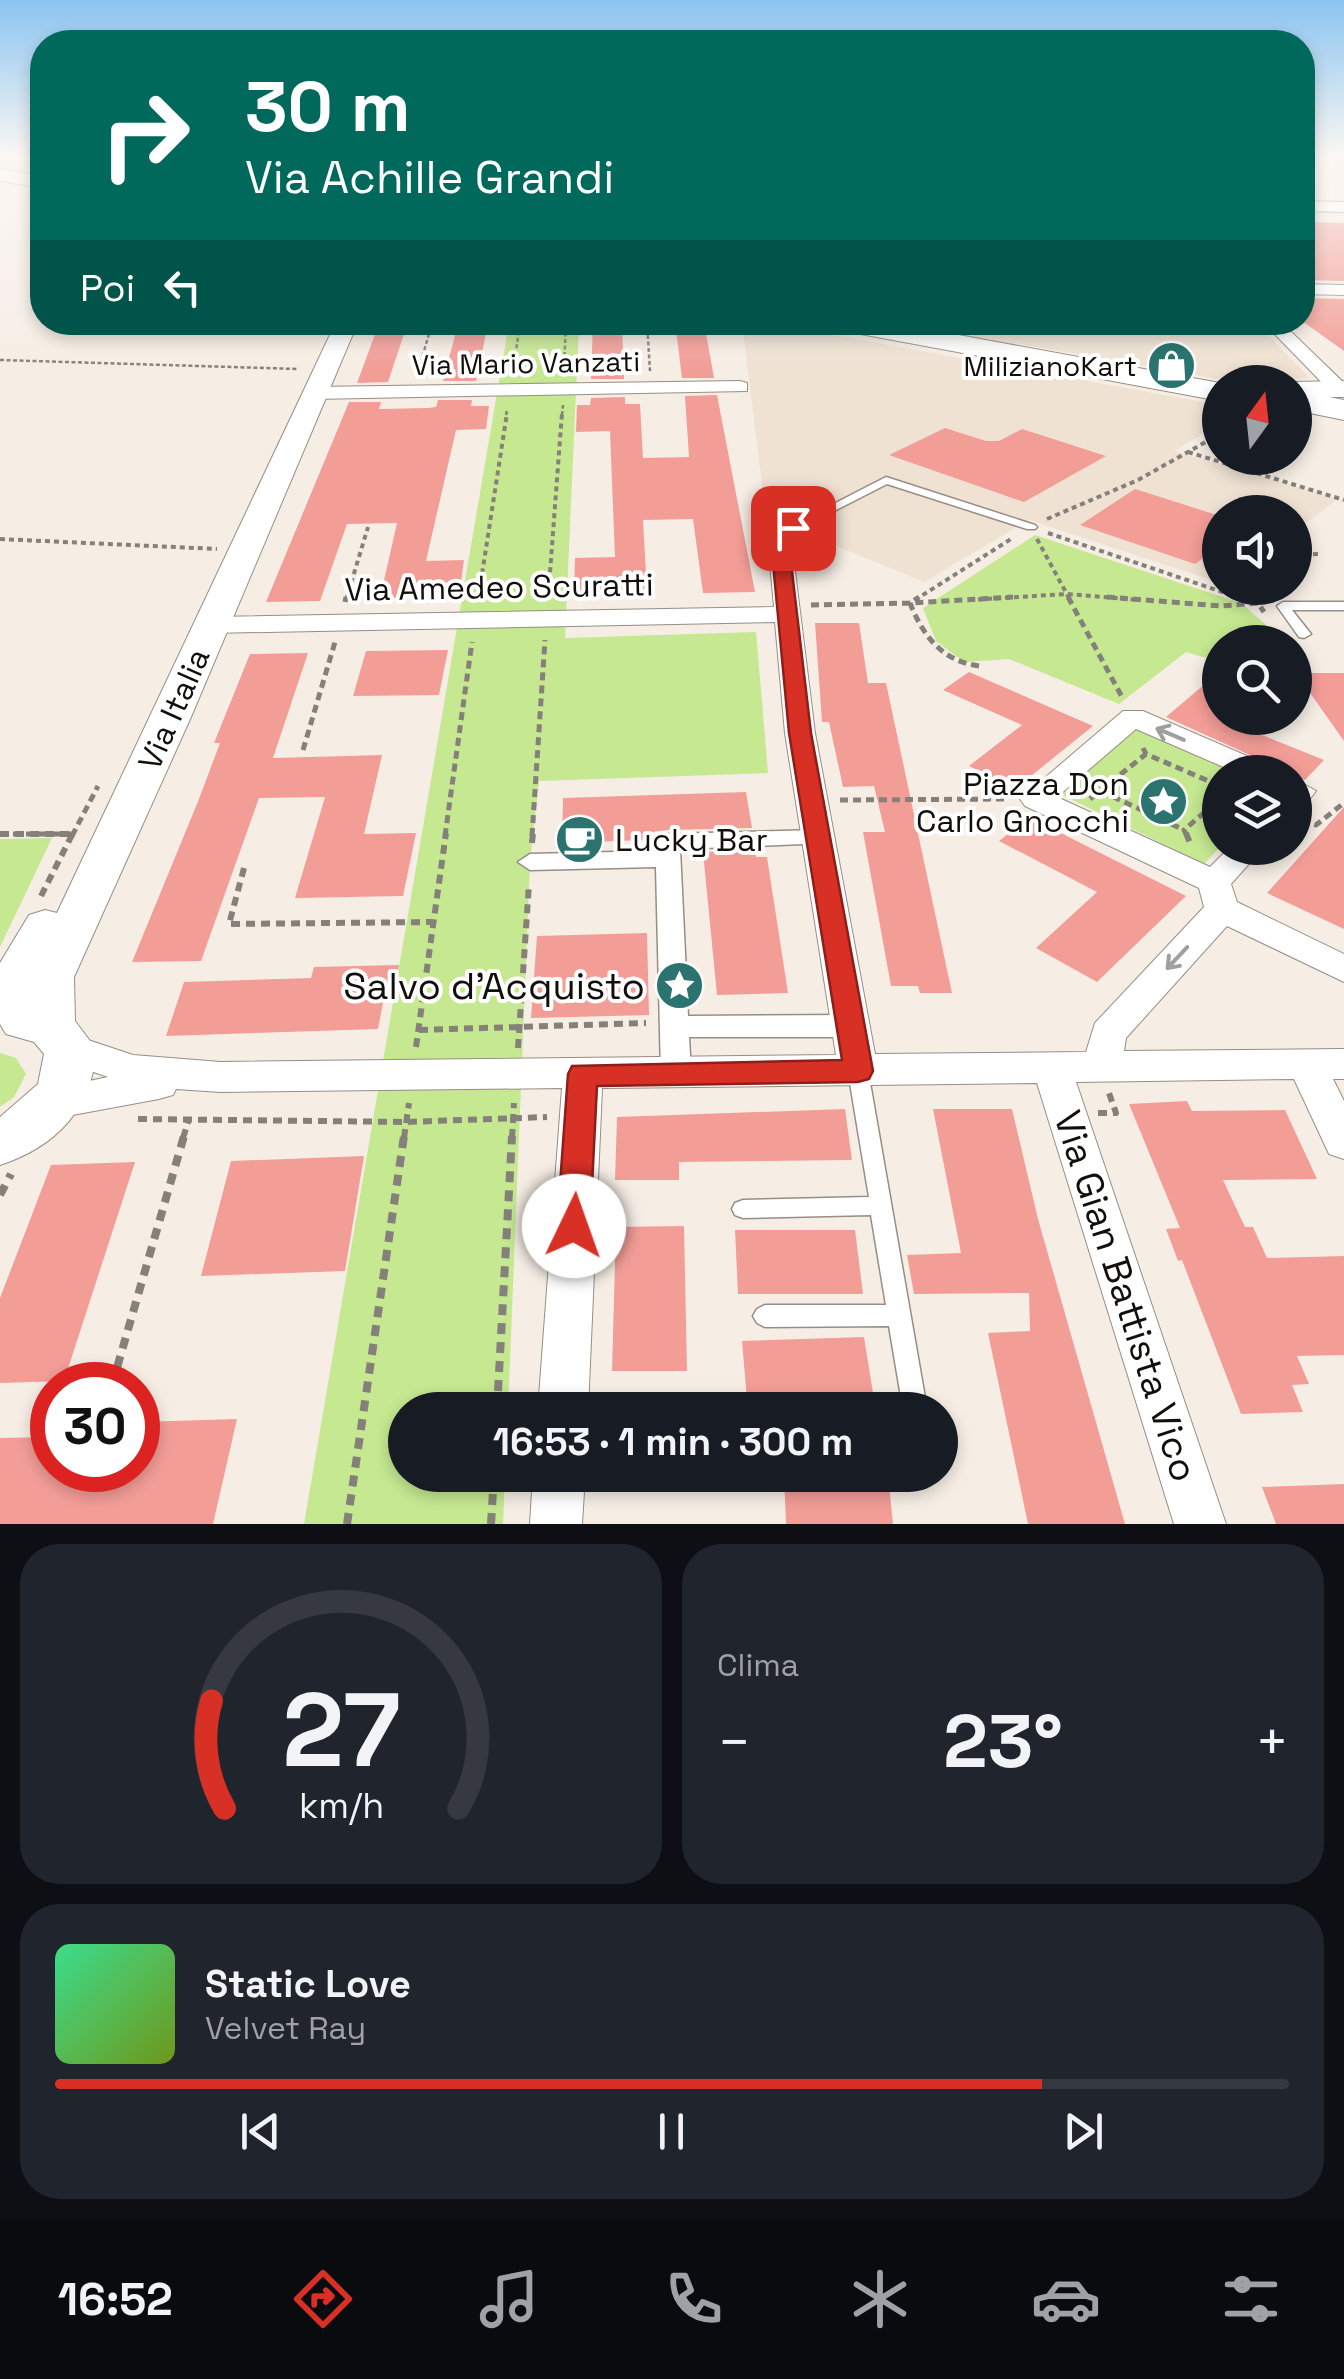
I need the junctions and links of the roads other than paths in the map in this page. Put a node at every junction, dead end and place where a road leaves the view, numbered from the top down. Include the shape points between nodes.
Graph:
1 (1315, 289) edge
2 (1344, 290) edge
3 (328, 335) edge
4 (338, 335) edge
5 (936, 335) edge
6 (1283, 335) edge
7 (1202, 385) edge
8 (307, 387) junction
9 (740, 388) dead end
10 (1312, 393) edge
11 (1343, 400) edge
12 (1312, 402) edge
13 (1031, 527) road end
14 (793, 528) joint
15 (219, 585) junction
16 (1344, 606) edge
17 (788, 609) junction
18 (1297, 625) edge
19 (1219, 755) edge
20 (818, 838) junction
21 (668, 860) junction
22 (530, 862) dead end
23 (1236, 865) edge
24 (1218, 896) junction
25 (1344, 969) edge
26 (0, 1006) edge
27 (0, 1021) edge
28 (676, 1025) junction
29 (850, 1026) junction
30 (60, 1038) junction
31 (1325, 1064) edge
32 (1110, 1067) junction
33 (1052, 1068) junction
34 (858, 1071) junction
35 (676, 1073) junction
36 (583, 1074) junction
37 (222, 1077) junction
38 (56, 1102) junction
39 (1344, 1142) edge
40 (2, 1144) edge
41 (881, 1206) junction
42 (743, 1208) dead end
43 (899, 1315) junction
44 (765, 1316) dead end
45 (564, 1392) edge
46 (912, 1392) edge
47 (558, 1492) edge
48 (556, 1524) edge
49 (1200, 1524) edge

1 - 2 street
3 - 8 street, Via Italia
4 - 8 street, Via Italia
5 - 7 main road
6 - 11 street
8 - 9 street, Via Mario Vanzati
8 - 15 street, Via Italia
8 - 15 street, Via Italia
10 - 11 street
11 - 12 main road
13 - 14 lane via 886,480
14 - 17 street via 782,552
15 - 17 street, Via Amedeo Scuratti via 475,620
15 - 26 street, Via Italia
15 - 30 street, Via Italia via 50,977
16 - 18 lane via 1283,606
17 - 20 street
19 -> 24 street via 1133,718 1036,799
20 - 21 street via 667,842
20 - 29 street
21 - 22 street
21 - 28 street
23 - 24 street
24 - 25 street
24 -> 32 street via 1108,1033
27 - 30 street via 32,1021
28 - 29 street
28 - 35 street
29 - 34 street
30 - 37 street via 132,1070
30 - 38 street, Via Italia via 71,1074
31 - 32 street
31 - 39 street
32 - 33 street
33 - 34 street
33 - 49 street, Via Gian Battista Vico
34 - 35 street
34 - 41 lane
35 - 36 street
36 - 37 street
36 - 45 street
37 - 38 street
38 - 40 street
41 - 42 lane
41 - 43 lane
43 - 44 lane
43 - 46 lane
47 - 48 street

